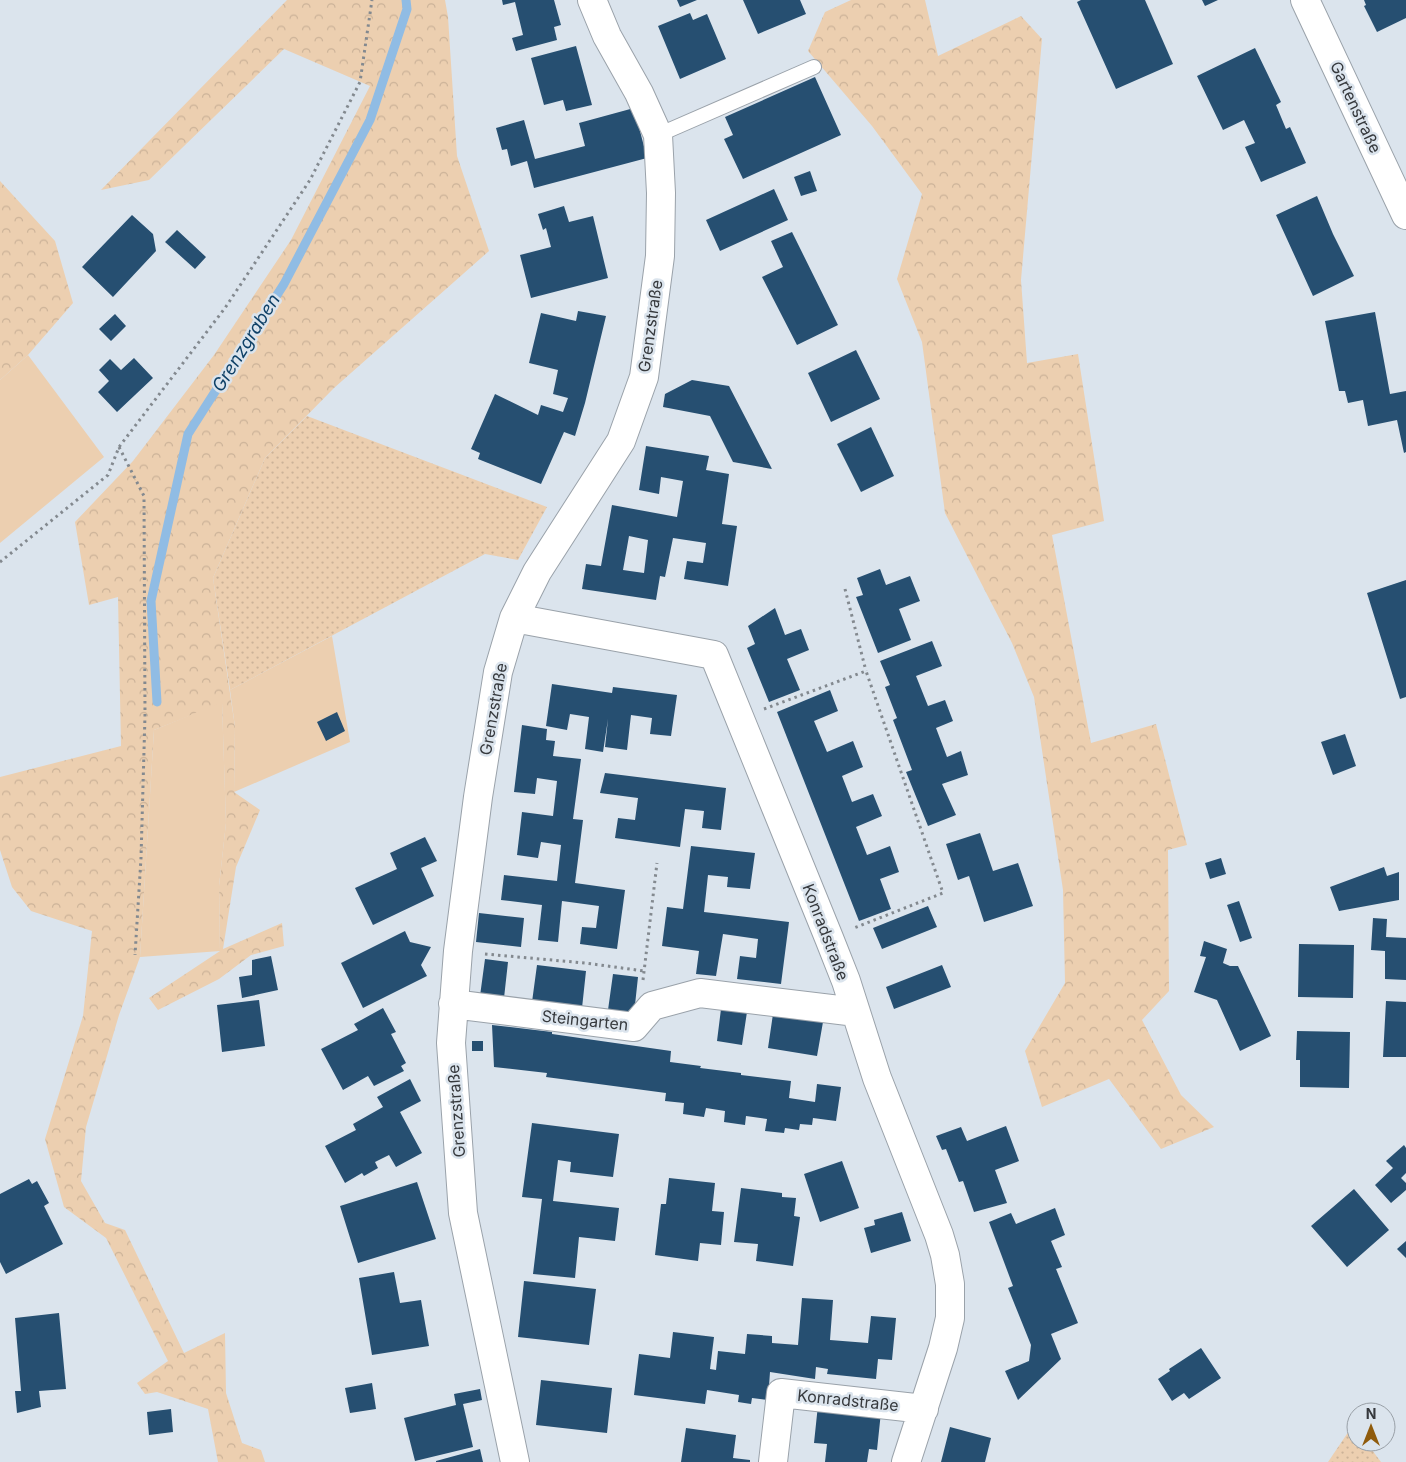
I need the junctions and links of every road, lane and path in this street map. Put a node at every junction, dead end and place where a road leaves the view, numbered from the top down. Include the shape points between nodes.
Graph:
1 (372, 0) edge
2 (592, 0) edge
3 (1305, 0) edge
4 (814, 67) dead end
5 (658, 135) junction
6 (1406, 214) edge
7 (119, 447) junction
8 (0, 562) edge
9 (845, 589) dead end
10 (514, 618) junction
11 (866, 671) junction
12 (740, 718) junction
13 (656, 863) dead end
14 (829, 938) junction
15 (458, 951) junction
16 (135, 955) dead end
17 (644, 971) junction
18 (453, 1004) junction
19 (652, 1006) junction
20 (856, 1012) junction
21 (924, 1409) junction
22 (515, 1462) edge
23 (773, 1462) edge
24 (906, 1462) edge

1 - 7 path via 360,82 310,180 226,308
2 - 5 street, Grenzstraße
3 - 6 street, Gartenstraße
4 - 5 lane
5 - 10 street, Grenzstraße via 660,256 644,377 620,441 537,572
7 - 8 path via 108,475
7 - 16 path via 144,496 145,715
9 - 11 path
10 - 12 street, Konradstraße via 714,655
10 - 15 street, Grenzstraße via 498,672
11 - 12 path
11 - 14 path via 943,894
12 - 14 street, Konradstraße
13 - 17 path
14 - 20 street, Konradstraße
15 - 17 path
15 - 18 street, Grenzstraße
17 - 19 path via 642,985
18 - 19 street, Steingarten via 634,1027
18 - 22 street, Grenzstraße via 451,1043 463,1213
19 - 20 street via 700,993
20 - 21 street, Konradstraße via 877,1078 939,1235 950,1284 947,1333
21 - 23 street, Konradstraße via 781,1393
21 - 24 street, Konradstraße

